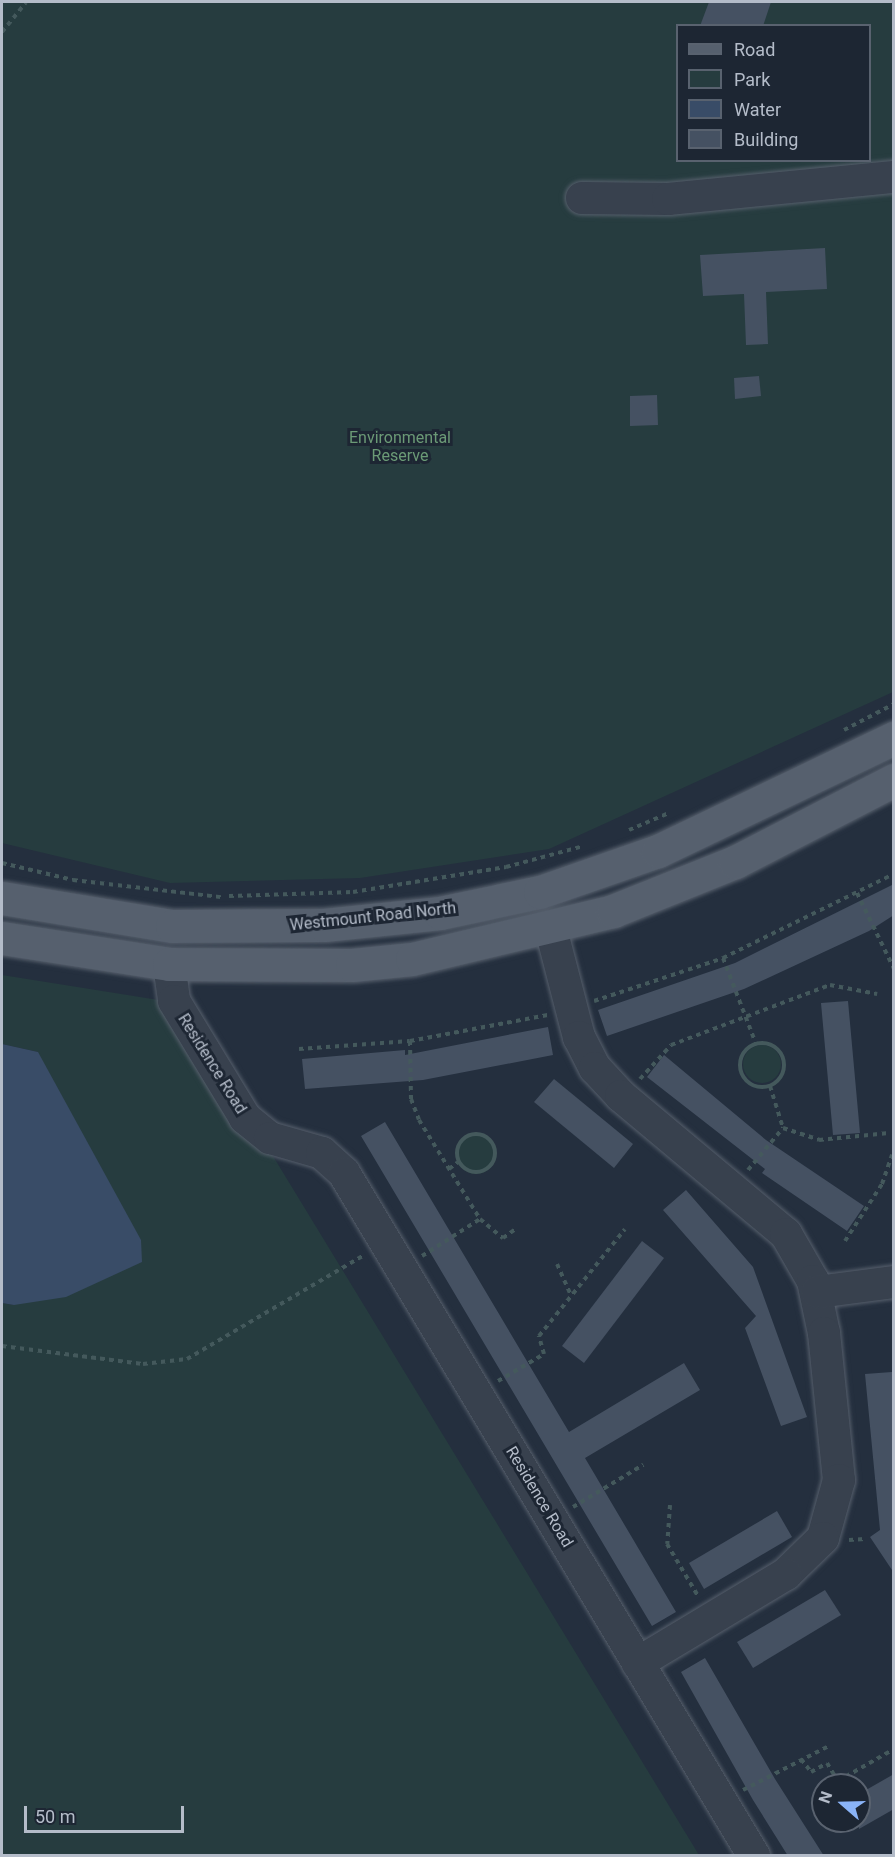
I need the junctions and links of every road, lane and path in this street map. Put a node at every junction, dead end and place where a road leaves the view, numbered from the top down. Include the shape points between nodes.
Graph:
1 (26, 2) edge
2 (2, 32) edge
3 (894, 177) edge
4 (582, 198) dead end
5 (894, 704) edge
6 (832, 735) dead end
7 (894, 738) edge
8 (894, 780) edge
9 (678, 810) dead end
10 (625, 832) dead end
11 (593, 844) dead end
12 (2, 863) edge
13 (894, 874) edge
14 (857, 893) junction
15 (2, 898) edge
16 (551, 929) junction
17 (2, 938) edge
18 (723, 958) junction
19 (169, 964) junction
20 (894, 969) edge
21 (878, 994) dead end
22 (585, 1004) dead end
23 (555, 1013) dead end
24 (750, 1017) junction
25 (410, 1041) junction
26 (756, 1044) junction
27 (299, 1049) dead end
28 (770, 1085) junction
29 (631, 1088) dead end
30 (783, 1128) junction
31 (889, 1133) dead end
32 (892, 1155) dead end
33 (458, 1162) junction
34 (449, 1169) junction
35 (734, 1187) junction
36 (480, 1219) junction
37 (625, 1229) dead end
38 (514, 1230) dead end
39 (845, 1241) dead end
40 (557, 1264) dead end
41 (402, 1268) junction
42 (341, 1270) dead end
43 (894, 1282) edge
44 (817, 1292) junction
45 (571, 1295) junction
46 (2, 1346) edge
47 (477, 1394) junction
48 (643, 1465) dead end
49 (670, 1505) dead end
50 (562, 1514) dead end
51 (840, 1537) dead end
52 (865, 1539) dead end
53 (703, 1605) dead end
54 (638, 1663) junction
55 (829, 1746) dead end
56 (894, 1749) edge
57 (801, 1759) junction
58 (722, 1802) junction
59 (754, 1856) edge

1 - 2 path
3 - 4 street via 668,199
5 - 6 path
7 - 15 main road, Westmount Road North via 658,851 540,892 440,913 324,925 172,926
8 - 16 main road via 735,862
9 - 10 path
11 - 12 path via 506,867 353,892 242,896 73,880
13 - 14 path
14 - 18 path
14 - 20 path
16 - 19 main road via 412,959 352,965
16 - 35 street via 579,1037 595,1068 621,1096
17 - 19 main road
18 - 22 path
18 - 24 path
19 - 41 street, Residence Road via 178,1009 245,1118 270,1138 315,1150 338,1165
21 - 24 path via 830,985
23 - 25 path
24 - 26 path
24 - 29 path via 671,1045
25 - 27 path
25 - 34 path via 411,1099
26 - 28 path via 771,1044 782,1054 781,1076
26 - 28 path via 745,1051 742,1071 756,1086
28 - 30 path
30 - 31 path via 819,1140
30 - 35 path
32 - 39 path via 882,1184
33 - 33 path via 469,1171 484,1171 493,1161 492,1143 470,1134 461,1143
33 - 34 path
34 - 36 path
35 - 44 street via 786,1234
36 - 38 path via 502,1238
36 - 41 path
37 - 45 path
40 - 45 path
41 - 47 street, Residence Road
42 - 46 path via 187,1359 143,1364
43 - 44 street
44 - 54 street via 839,1480 830,1524 798,1566
45 - 47 path via 539,1336 544,1354
47 - 54 street, Residence Road
48 - 50 path
49 - 53 path via 667,1544
51 - 52 path
54 - 58 street, Residence Road
55 - 57 path
56 - 57 path via 838,1781 827,1763 811,1772
57 - 58 path
58 - 59 street, Residence Road

